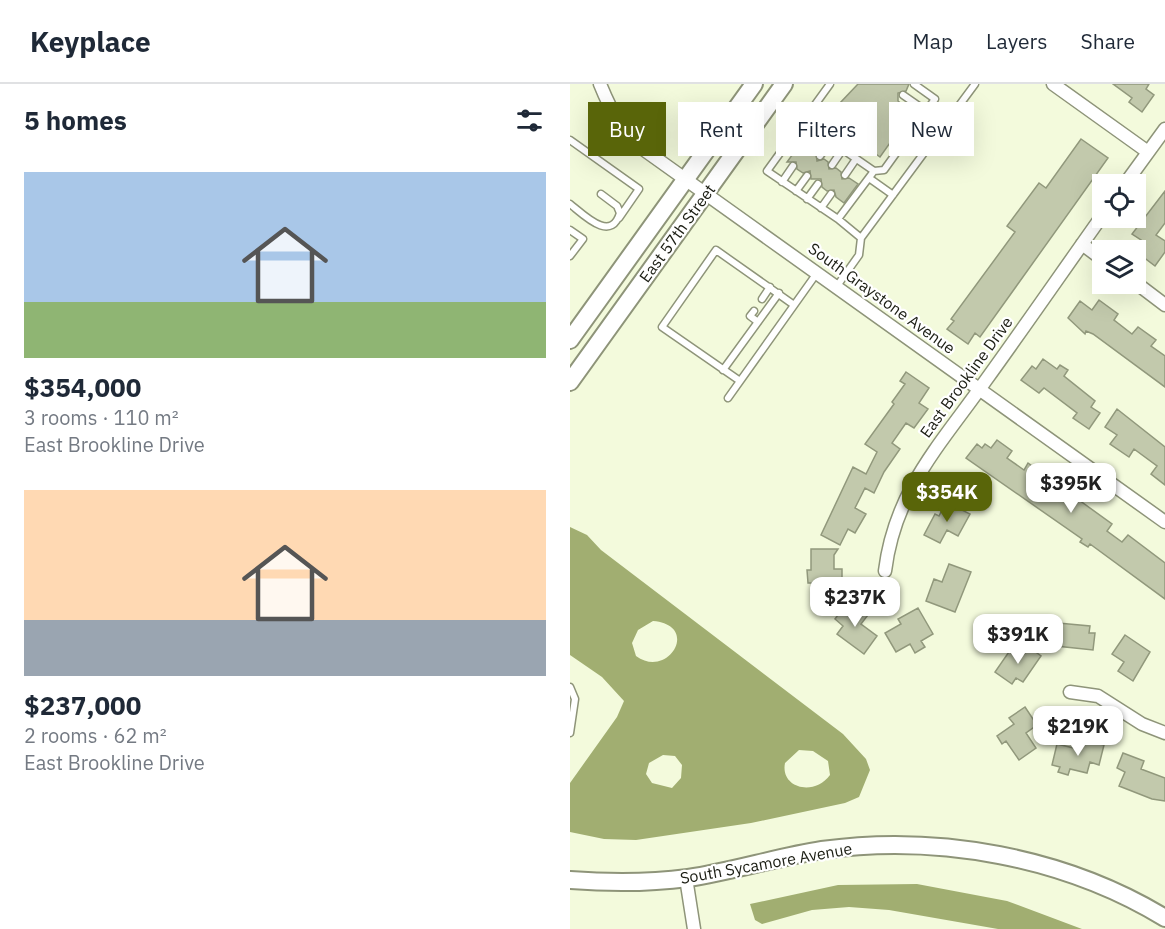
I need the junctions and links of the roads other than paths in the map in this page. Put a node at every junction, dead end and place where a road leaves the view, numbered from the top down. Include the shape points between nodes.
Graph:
1 (600, 84) edge
2 (754, 84) edge
3 (784, 84) edge
4 (830, 84) edge
5 (914, 84) edge
6 (975, 84) edge
7 (1053, 84) edge
8 (903, 95) dead end
9 (817, 102) edge
10 (913, 102) edge
11 (933, 102) edge
12 (1165, 129) edge
13 (570, 140) edge
14 (1148, 152) junction
15 (778, 156) edge
16 (838, 156) edge
17 (852, 156) edge
18 (894, 156) edge
19 (856, 159) junction
20 (831, 165) dead end
21 (793, 166) dead end
22 (874, 171) junction
23 (1132, 174) edge
24 (845, 175) dead end
25 (807, 176) dead end
26 (686, 178) junction
27 (869, 178) junction
28 (782, 182) junction
29 (818, 184) dead end
30 (796, 191) junction
31 (706, 192) junction
32 (601, 194) dead end
33 (831, 194) dead end
34 (893, 195) junction
35 (807, 199) junction
36 (570, 204) edge
37 (821, 208) junction
38 (619, 218) junction
39 (838, 219) junction
40 (1093, 228) edge
41 (570, 230) edge
42 (861, 238) junction
43 (1082, 244) junction
44 (1092, 252) edge
45 (570, 256) edge
46 (817, 272) junction
47 (837, 286) junction
48 (770, 287) junction
49 (1146, 291) edge
50 (779, 294) junction
51 (762, 299) dead end
52 (794, 305) junction
53 (1165, 305) edge
54 (754, 311) dead end
55 (758, 322) junction
56 (570, 340) edge
57 (723, 370) junction
58 (740, 381) junction
59 (570, 382) edge
60 (980, 389) junction
61 (728, 398) dead end
62 (1165, 522) edge
63 (885, 572) dead end
64 (570, 687) edge
65 (1070, 692) dead end
66 (570, 733) edge
67 (1165, 733) edge
68 (686, 878) junction
69 (570, 880) edge
70 (1165, 918) edge
71 (694, 929) edge

1 - 26 street, South Graystone Avenue via 626,135
2 - 26 main road, East 57th Street
3 - 31 main road, East 57th Street
4 - 9 lane
5 - 11 lane via 935,99
6 - 34 lane
7 - 14 street
8 - 10 lane
12 - 14 street
13 - 38 lane via 639,189
14 - 23 street
15 - 28 lane via 767,171
16 - 20 lane
17 - 19 lane
18 - 22 lane via 884,170
19 - 22 lane
19 - 24 lane
21 - 28 lane
22 - 27 lane
25 - 30 lane
26 - 31 street, South Graystone Avenue
26 - 56 main road, East 57th Street
27 - 34 lane
27 - 39 lane
28 - 30 lane
29 - 35 lane
30 - 35 lane
31 - 46 street, South Graystone Avenue
31 - 59 main road, East 57th Street
32 - 38 lane via 619,209
33 - 37 lane
34 - 42 lane
35 - 37 lane
36 - 38 lane via 598,226 613,226
37 - 39 lane
39 - 42 lane
40 - 43 street, East Brookline Drive
41 - 45 lane via 582,239
42 - 47 lane via 859,255
43 - 44 street
43 - 60 street, East Brookline Drive
46 - 47 street, South Graystone Avenue
46 - 52 lane
47 - 60 street, South Graystone Avenue
48 - 50 lane
48 - 51 lane
48 - 57 lane via 716,250 662,327
49 - 53 street
50 - 52 lane
50 - 55 lane
52 - 58 lane
54 - 55 lane via 750,316
55 - 57 lane
57 - 58 lane
58 - 61 lane
60 - 62 street, South Graystone Avenue
60 - 63 street, East Brookline Drive via 916,479 897,519
64 - 66 lane via 575,699
65 - 67 street via 1098,696 1142,724
68 - 69 main road, South Sycamore Avenue
68 - 70 main road, South Sycamore Avenue via 822,850 891,845 939,847 1002,856 1079,877
68 - 71 street

